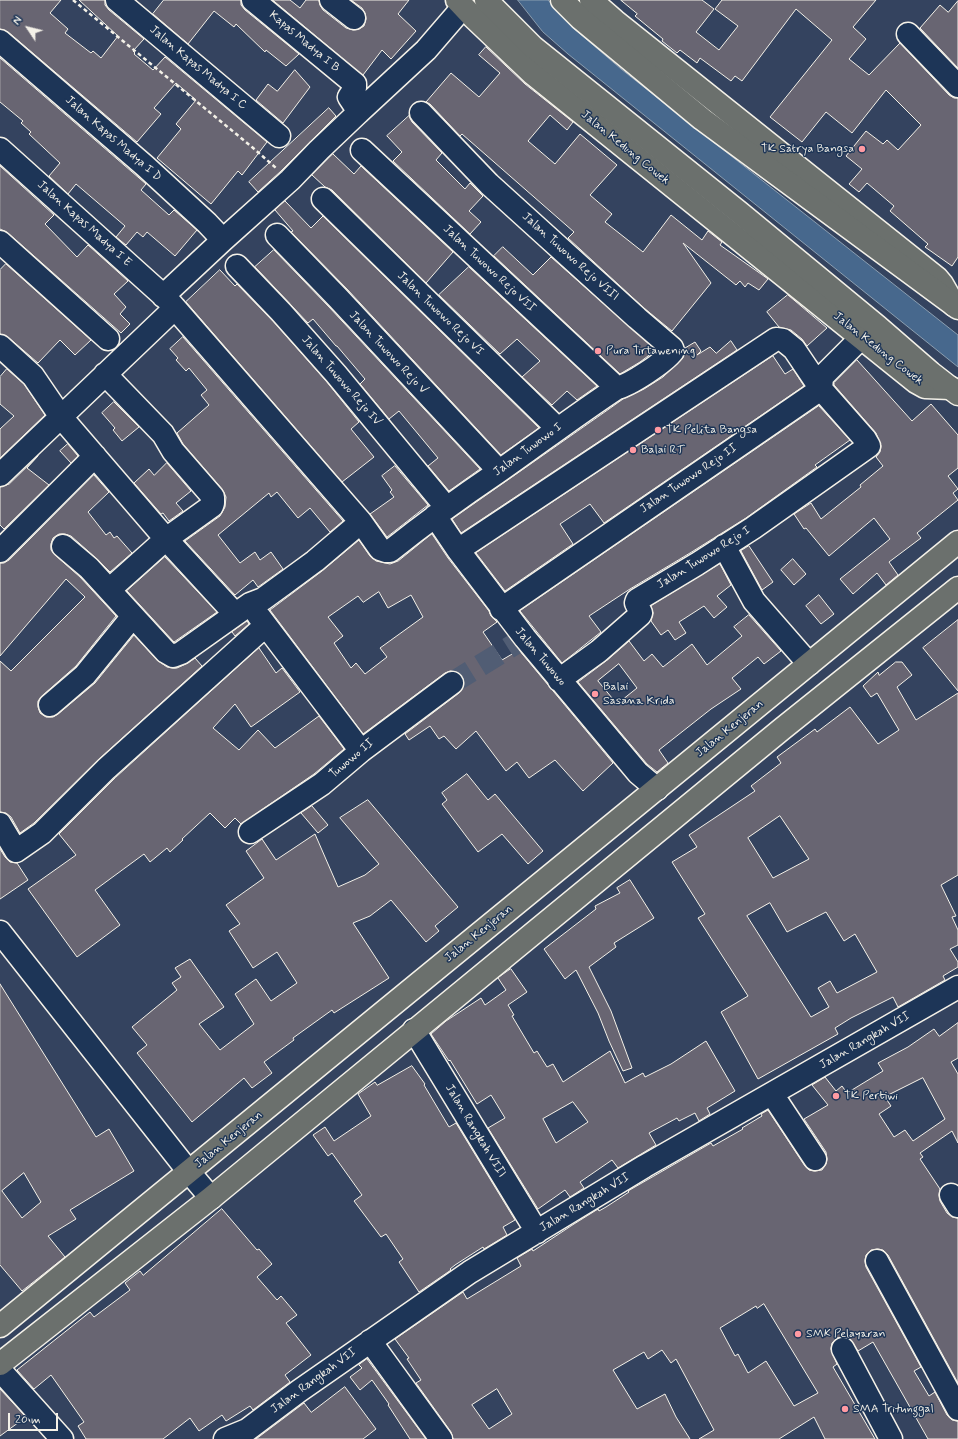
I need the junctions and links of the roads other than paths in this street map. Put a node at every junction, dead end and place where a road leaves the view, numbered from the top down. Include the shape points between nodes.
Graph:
1 (117, 0) edge
2 (253, 0) edge
3 (331, 0) edge
4 (562, 0) edge
5 (591, 0) edge
6 (489, 3) edge
7 (464, 8) edge
8 (354, 18) dead end
9 (908, 34) dead end
10 (0, 41) edge
11 (958, 86) edge
12 (359, 112) junction
13 (421, 113) dead end
14 (279, 136) dead end
15 (0, 149) edge
16 (362, 150) dead end
17 (323, 199) dead end
18 (276, 235) dead end
19 (223, 240) junction
20 (0, 242) edge
21 (237, 266) dead end
22 (169, 302) junction
23 (956, 307) edge
24 (862, 337) junction
25 (108, 339) dead end
26 (0, 346) edge
27 (105, 374) junction
28 (617, 388) junction
29 (821, 390) junction
30 (955, 391) edge
31 (57, 411) junction
32 (557, 428) junction
33 (95, 456) junction
34 (498, 471) junction
35 (0, 475) edge
36 (441, 508) junction
37 (361, 522) junction
38 (166, 539) junction
39 (958, 542) edge
40 (63, 546) dead end
41 (724, 546) junction
42 (458, 550) junction
43 (0, 551) edge
44 (958, 588) edge
45 (109, 590) junction
46 (501, 608) junction
47 (243, 609) junction
48 (132, 616) junction
49 (266, 626) junction
50 (809, 664) junction
51 (560, 680) junction
52 (452, 683) tunnel mouth
53 (50, 705) dead end
54 (361, 751) junction
55 (657, 789) junction
56 (0, 824) edge
57 (250, 832) dead end
58 (0, 932) edge
59 (958, 987) edge
60 (414, 1030) junction
61 (772, 1094) junction
62 (815, 1159) dead end
63 (189, 1172) junction
64 (211, 1198) junction
65 (537, 1232) junction
66 (877, 1261) dead end
67 (0, 1326) edge
68 (370, 1341) junction
69 (843, 1349) dead end
70 (0, 1364) edge
71 (0, 1370) edge
72 (958, 1409) edge
73 (62, 1439) edge
74 (225, 1439) edge
75 (441, 1439) edge
76 (891, 1439) edge

1 - 14 street, Jalan Kapas Madya I C
2 - 12 street, Kapas Madya I B via 355,84 349,97
3 - 8 street
4 - 23 main road via 580,18 702,119
5 - 23 main road via 615,22 937,278
6 - 30 main road, Jalan Kedung Cowek via 533,46
7 - 12 street via 426,50
7 - 24 main road, Jalan Kedung Cowek via 533,74
9 - 11 street
10 - 19 street, Jalan Kapas Madya I D via 145,166
12 - 19 street via 290,180
13 - 28 street, Jalan Tuwowo Rejo VIII via 489,184 673,349 672,353 638,378
15 - 22 street, Jalan Kapas Madya I E
16 - 28 street, Jalan Tuwowo Rejo VII
17 - 32 street, Jalan Tuwowo Rejo VI
18 - 34 street, Jalan Tuwowo Rejo V
19 - 22 street
20 - 25 street
21 - 36 street, Jalan Tuwowo Rejo IV via 336,374
22 - 27 street
22 - 37 street, Jalan Kapas Madya I E
24 - 29 street via 822,377
24 - 30 main road, Jalan Kedung Cowek via 920,385
26 - 31 street via 33,376
27 - 31 street
27 - 38 street via 163,434 173,451 213,498 212,506
28 - 32 street, Jalan Tuwowo I
29 - 41 street, Jalan Tuwowo Rejo I via 869,446
29 - 42 street via 794,349 783,340 776,339
29 - 46 street, Jalan Tuwowo Rejo II
31 - 33 street
31 - 35 street
32 - 34 street, Jalan Tuwowo I
33 - 38 street
33 - 43 street
34 - 36 street, Jalan Tuwowo I
36 - 37 street, Jalan Tuwowo I via 386,551 380,549
36 - 42 street, Jalan Tuwowo
37 - 47 street via 315,561 263,599
38 - 45 street
38 - 47 street
39 - 50 main road, Jalan Kenjeran
40 - 45 street via 89,568
41 - 50 street via 754,601
41 - 51 street, Jalan Tuwowo Rejo I via 637,600 640,615 599,651
42 - 46 street, Jalan Tuwowo
44 - 60 main road
45 - 48 street
46 - 51 street, Jalan Tuwowo via 520,641
47 - 48 street via 173,656 166,652
47 - 49 street
48 - 53 street via 85,675
49 - 54 street
49 - 56 street via 106,769 42,833 16,851
50 - 55 main road, Jalan Kenjeran
51 - 55 street, Jalan Tuwowo via 638,773
52 - 54 street, Tuwowo II
54 - 57 street, Tuwowo II via 322,784
55 - 63 main road, Jalan Kenjeran
58 - 63 street
59 - 61 street, Jalan Rangkah VII
60 - 64 main road
60 - 65 street, Jalan Rangkah VIII
61 - 62 street
61 - 65 street, Jalan Rangkah VII via 645,1166
63 - 64 street
63 - 67 main road, Jalan Kenjeran
64 - 70 main road
65 - 68 street, Jalan Rangkah VII via 470,1272
66 - 72 street
68 - 74 street, Jalan Rangkah VII via 247,1430
68 - 75 street
69 - 76 street
71 - 73 street

